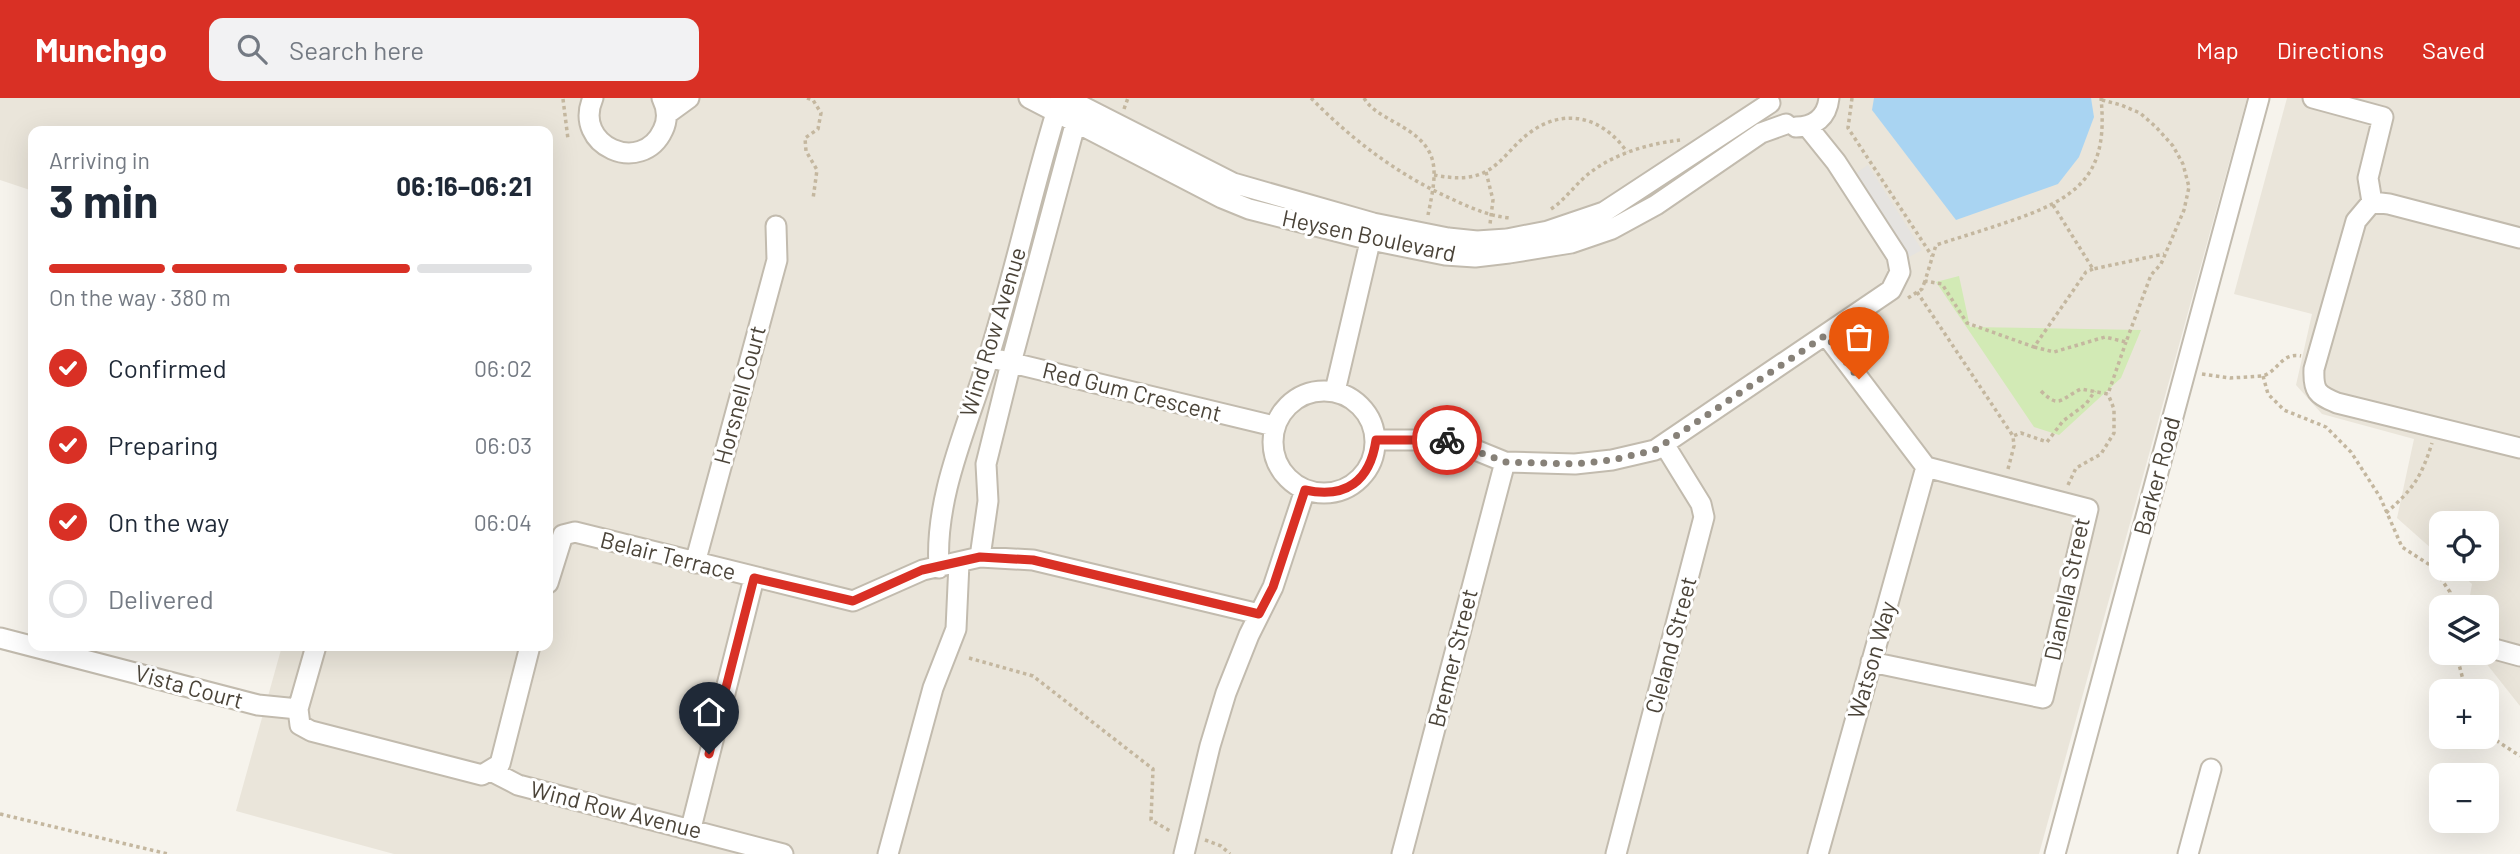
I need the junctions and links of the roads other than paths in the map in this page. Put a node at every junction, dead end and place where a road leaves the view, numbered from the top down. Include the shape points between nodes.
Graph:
1 (593, 98) edge
2 (689, 98) edge
3 (1028, 98) edge
4 (2259, 98) edge
5 (2313, 98) edge
6 (1770, 101) edge
7 (664, 106) edge
8 (1068, 107) edge
9 (1819, 114) edge
10 (1786, 124) junction
11 (2372, 202) junction
12 (776, 226) dead end
13 (1372, 232) junction
14 (2520, 238) edge
15 (1826, 335) junction
16 (989, 356) junction
17 (1011, 363) junction
18 (1335, 391) junction
19 (1274, 426) junction
20 (1376, 440) junction
21 (1664, 444) junction
22 (2520, 448) edge
23 (1505, 462) junction
24 (1926, 467) junction
25 (1305, 490) junction
26 (980, 557) junction
27 (695, 563) junction
28 (959, 563) junction
29 (553, 567) edge
30 (939, 568) junction
31 (754, 578) junction
32 (1259, 614) junction
33 (0, 638) edge
34 (28, 644) edge
35 (2499, 650) edge
36 (58, 651) edge
37 (315, 651) edge
38 (529, 651) edge
39 (2520, 656) edge
40 (1871, 662) junction
41 (298, 709) junction
42 (2211, 769) dead end
43 (491, 771) junction
44 (691, 828) junction
45 (783, 854) edge
46 (888, 854) edge
47 (1184, 854) edge
48 (1402, 854) edge
49 (1616, 854) edge
50 (1818, 854) edge
51 (2055, 854) edge
52 (2188, 854) edge

1 - 7 street via 589,118 593,131 600,142 624,153 636,153 658,139 665,127
2 - 7 street
3 - 8 street, Heysen Boulevard
4 - 51 street, Barker Road
5 - 11 street via 2383,117 2368,178
6 - 10 street
6 - 13 street, Heysen Boulevard via 1604,212 1548,231 1477,241
8 - 13 street, Heysen Boulevard via 1233,183
8 - 16 street, Wind Row Avenue
8 - 17 street, Wind Row Avenue
9 - 10 street
9 - 15 street via 1836,162 1898,256 1900,272 1891,290
10 - 13 street, Heysen Boulevard via 1760,133 1656,205 1612,229 1571,243 1475,257 1445,255
11 - 14 street
11 - 22 street via 2356,221 2317,359 2314,383 2319,394 2337,403
12 - 27 street, Horsnell Court via 777,260
13 - 18 street
15 - 21 street
15 - 24 street
16 - 17 street, Red Gum Crescent
16 - 30 street, Wind Row Avenue via 945,497
17 - 19 street, Red Gum Crescent
17 - 26 street, Wind Row Avenue via 986,464 988,501
18 - 19 street via 1304,394 1286,407
18 - 20 street via 1364,408
19 - 25 street via 1274,457 1286,477
20 - 23 street via 1451,440
20 - 25 street via 1374,457 1354,484 1322,494
21 - 23 street via 1612,460
21 - 49 street, Cleland Street via 1701,504 1704,517
23 - 48 street, Bremer Street
24 - 40 street, Watson Way
24 - 40 street, Dianella Street via 2088,509 2043,698
25 - 32 street via 1273,587
26 - 28 street, Belair Terrace
26 - 32 street, Belair Terrace via 1033,560
27 - 29 street, Belair Terrace via 575,532 563,535
27 - 31 street, Belair Terrace
28 - 30 street, Belair Terrace
28 - 46 street via 956,629 933,688
30 - 31 street, Belair Terrace via 922,570 853,601
31 - 44 street
32 - 47 street via 1226,693
33 - 34 street, Vista Court
35 - 39 street
36 - 41 street, Vista Court via 258,705
37 - 41 street
38 - 43 street via 500,764
40 - 50 street, Watson Way
41 - 43 street via 300,725 311,731 482,775
42 - 52 street
43 - 44 street, Wind Row Avenue via 518,785
44 - 45 street, Wind Row Avenue

